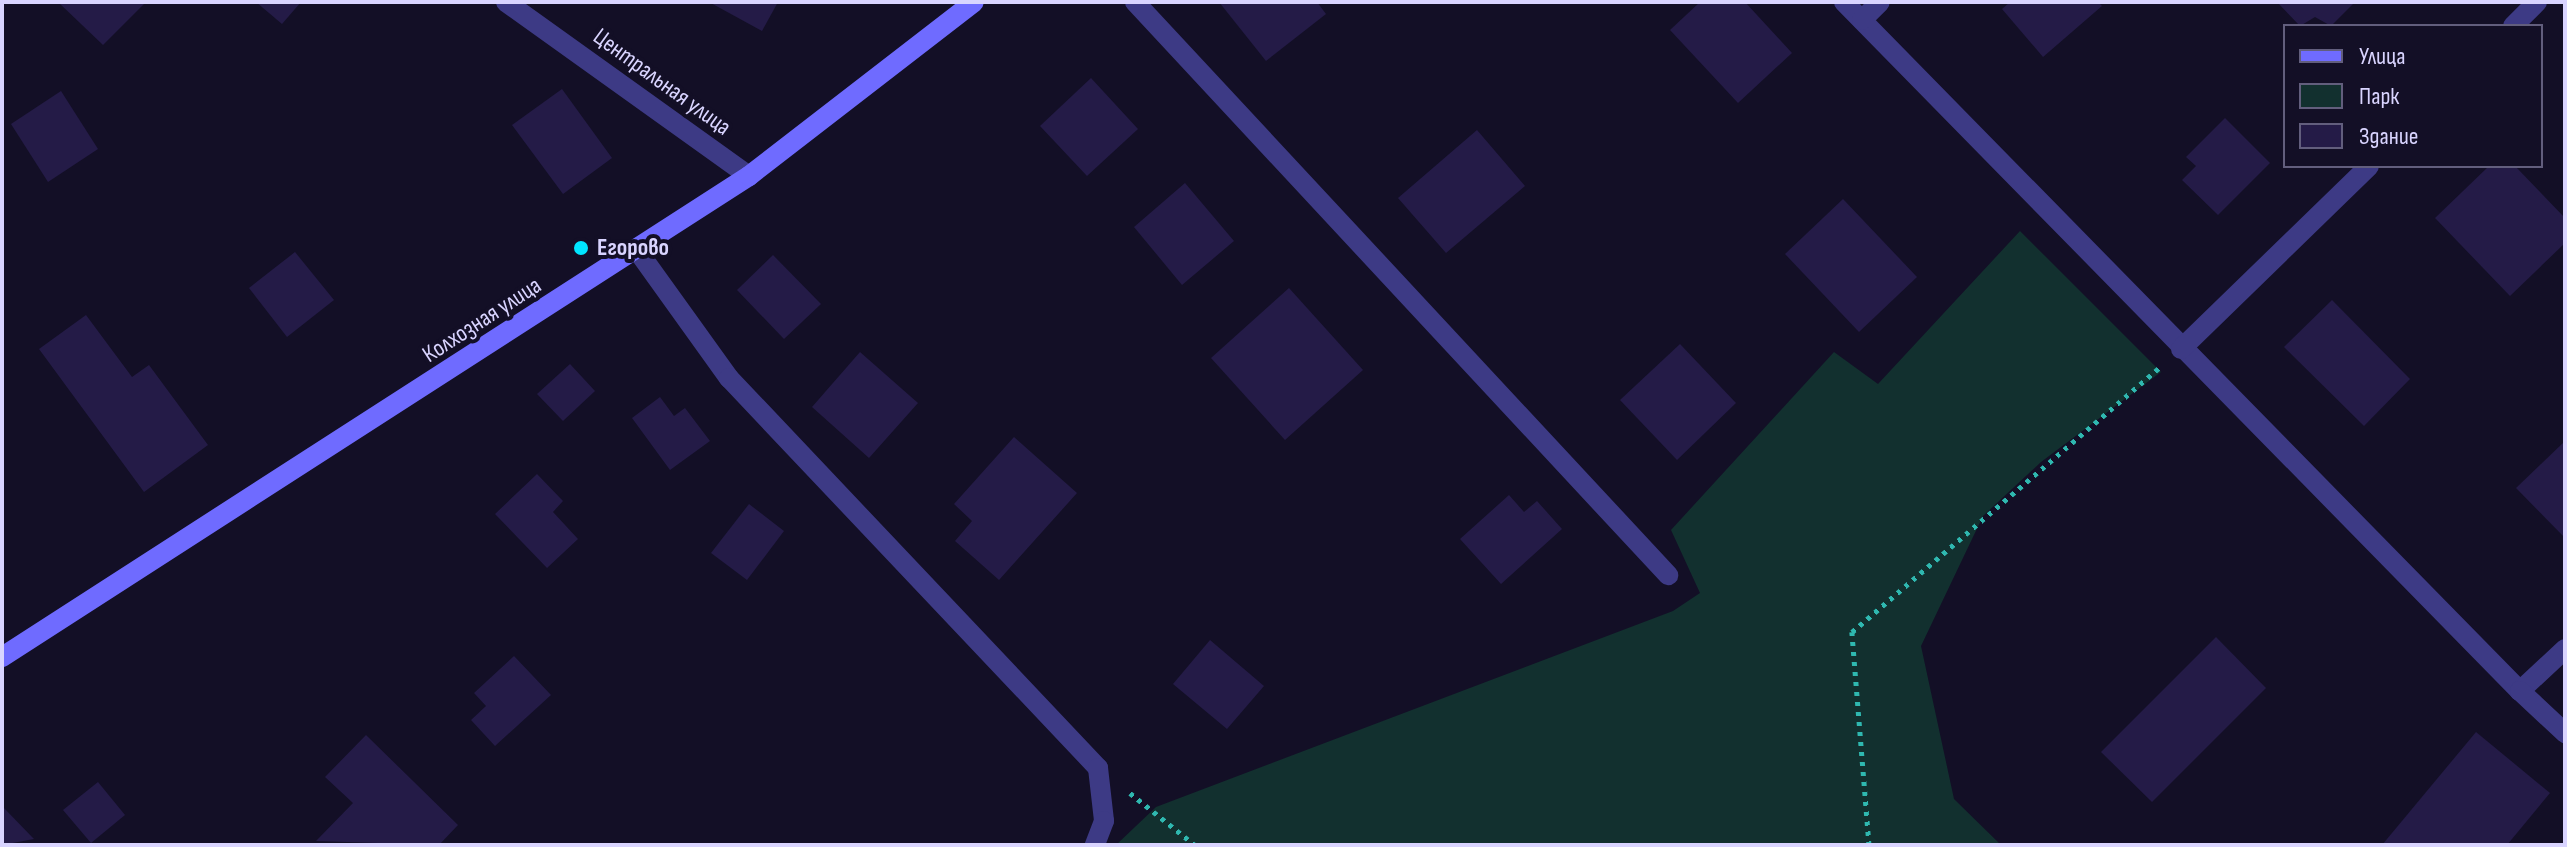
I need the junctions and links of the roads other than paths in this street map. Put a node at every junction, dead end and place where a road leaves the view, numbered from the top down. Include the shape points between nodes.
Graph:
1 (506, 2) edge
2 (974, 2) edge
3 (1135, 2) edge
4 (1844, 2) edge
5 (1880, 2) edge
6 (2537, 2) edge
7 (1862, 20) junction
8 (2515, 24) edge
9 (2367, 168) edge
10 (749, 176) junction
11 (637, 250) junction
12 (2181, 349) junction
13 (1668, 575) dead end
14 (2565, 649) edge
15 (2, 657) edge
16 (2520, 691) junction
17 (2565, 733) edge
18 (1095, 845) edge

1 - 10 street, Центральная улица
2 - 10 main road, Колхозная улица
3 - 13 street
4 - 7 street
5 - 7 street
6 - 8 street
7 - 12 street
9 - 12 street
10 - 11 main road, Колхозная улица
11 - 15 main road, Колхозная улица
11 - 18 street via 729,378 1098,768 1104,821
12 - 16 street
14 - 16 street
16 - 17 street

